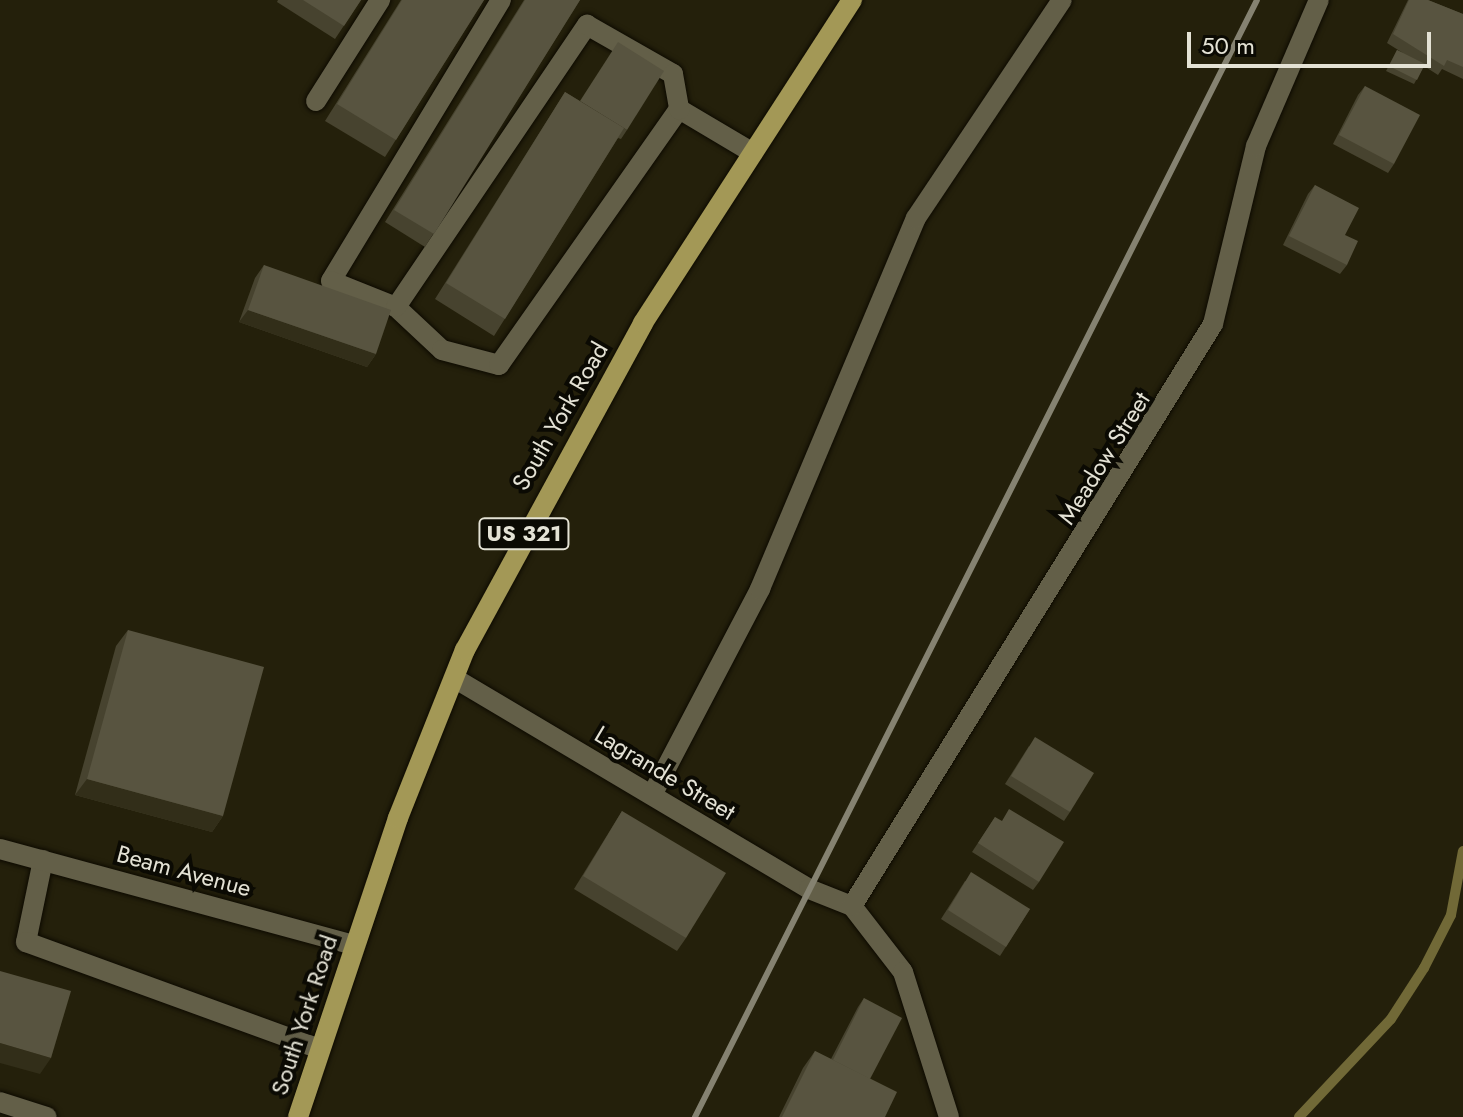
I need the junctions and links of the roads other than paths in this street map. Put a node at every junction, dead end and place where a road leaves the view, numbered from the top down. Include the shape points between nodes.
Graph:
1 (380, 0) edge
2 (501, 0) edge
3 (852, 0) edge
4 (1062, 0) edge
5 (1319, 0) edge
6 (316, 101) dead end
7 (679, 109) junction
8 (753, 153) junction
9 (396, 307) junction
10 (454, 678) junction
11 (652, 795) junction
12 (0, 849) edge
13 (43, 860) junction
14 (852, 906) junction
15 (354, 945) junction
16 (320, 1049) junction
17 (0, 1102) edge
18 (47, 1117) edge
19 (298, 1117) edge
20 (949, 1117) edge

1 - 6 street
2 - 9 street via 331,281
3 - 8 main road, South York Road / US 321
4 - 11 street via 916,218 760,589
5 - 14 street, Meadow Street via 1263,123 1213,324
7 - 8 street
7 - 9 street via 499,365 442,350
7 - 9 street via 673,74 587,25
8 - 10 main road, South York Road / US 321 via 553,476
10 - 11 street, Lagrande Street
10 - 15 main road, South York Road / US 321
11 - 14 street, Lagrande Street via 809,889
12 - 13 street, Beam Avenue
13 - 15 street, Beam Avenue
13 - 16 street via 26,942
14 - 20 street via 903,972
15 - 16 main road, South York Road / US 321
16 - 19 main road, South York Road / US 321
17 - 18 street

